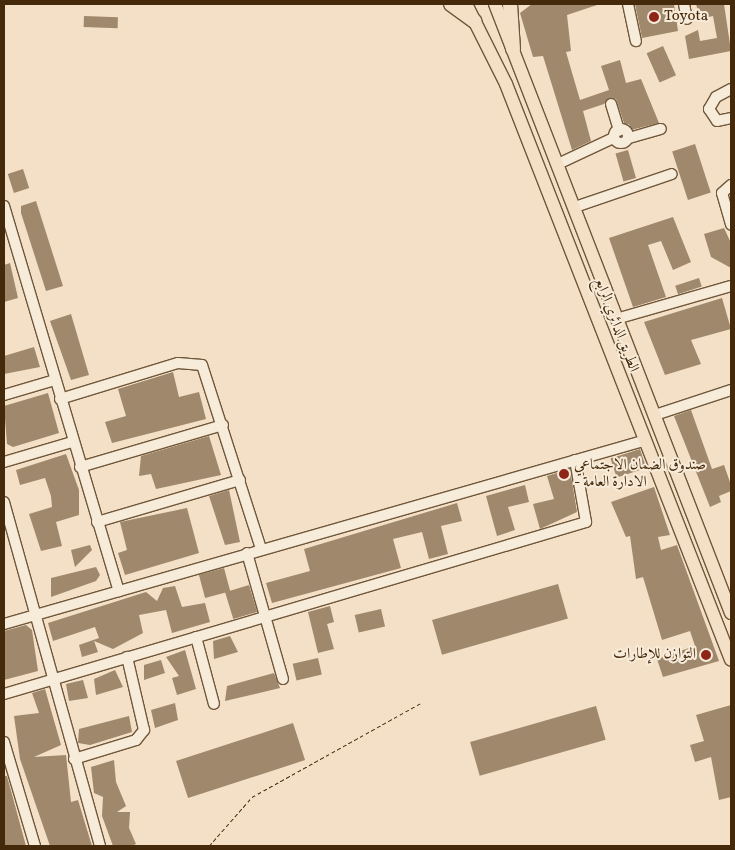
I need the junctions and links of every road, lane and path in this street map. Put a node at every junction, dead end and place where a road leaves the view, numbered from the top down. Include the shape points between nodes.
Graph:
1 (450, 4) edge
2 (466, 4) edge
3 (495, 4) edge
4 (510, 4) edge
5 (628, 4) edge
6 (684, 4) edge
7 (686, 19) dead end
8 (474, 21) junction
9 (636, 41) dead end
10 (513, 49) junction
11 (524, 73) junction
12 (505, 80) junction
13 (731, 89) edge
14 (611, 104) dead end
15 (731, 118) edge
16 (661, 129) dead end
17 (620, 131) junction
18 (629, 138) junction
19 (611, 139) junction
20 (560, 164) junction
21 (672, 174) dead end
22 (731, 185) edge
23 (4, 206) edge
24 (575, 207) junction
25 (731, 225) edge
26 (15, 246) junction
27 (4, 250) edge
28 (731, 286) edge
29 (616, 319) junction
30 (55, 380) junction
31 (731, 390) edge
32 (4, 395) edge
33 (60, 399) junction
34 (655, 415) junction
35 (223, 425) junction
36 (643, 441) junction
37 (72, 442) junction
38 (575, 460) junction
39 (4, 462) edge
40 (80, 467) junction
41 (240, 480) junction
42 (4, 502) edge
43 (97, 522) junction
44 (261, 549) junction
45 (247, 553) junction
46 (119, 591) junction
47 (731, 613) edge
48 (34, 615) junction
49 (267, 618) junction
50 (4, 624) edge
51 (196, 637) junction
52 (127, 657) junction
53 (731, 660) edge
54 (283, 679) dead end
55 (51, 680) junction
56 (4, 694) edge
57 (421, 703) dead end
58 (214, 704) dead end
59 (4, 742) edge
60 (74, 759) junction
61 (7, 768) edge
62 (35, 846) edge
63 (100, 846) edge
64 (208, 846) edge

1 - 8 highway
2 - 8 main road, الطريق الدائري الرابع
3 - 10 main road, الطريق الدائري الرابع
4 - 10 highway
5 - 9 street
6 - 7 street
8 - 12 main road, الطريق الدائري الرابع
10 - 11 main road, الطريق الدائري الرابع
11 - 12 main road
11 - 20 main road, الطريق الدائري الرابع
12 - 36 main road, الطريق الدائري الرابع
13 - 15 street via 716,97 708,109 717,121
14 - 17 street
16 - 18 street
17 - 18 street via 627,130
17 - 19 street
18 - 19 street
19 - 20 street
20 - 24 main road, الطريق الدائري الرابع
21 - 24 street
22 - 25 street via 722,193
23 - 26 street
24 - 29 main road, الطريق الدائري الرابع
26 - 27 street
26 - 30 street
28 - 29 street
29 - 34 main road, الطريق الدائري الرابع
30 - 32 street
30 - 33 street
31 - 34 street
33 - 35 street via 178,363 195,363 207,374
33 - 37 street
34 - 47 main road, الطريق الدائري الرابع
35 - 40 street
35 - 41 street
36 - 38 street
36 - 53 main road, الطريق الدائري الرابع
37 - 39 street
37 - 40 street
38 - 44 street
38 - 49 street via 586,522
40 - 43 street
41 - 43 street
41 - 44 street
42 - 48 street
43 - 46 street
44 - 45 street
45 - 46 street
45 - 49 street
46 - 48 street
48 - 50 street
48 - 55 street
49 - 51 street
49 - 54 street
51 - 52 street
51 - 58 street
52 - 55 street
52 - 60 street via 144,730 136,740
55 - 56 street
55 - 60 street
57 - 64 path via 252,797
59 - 61 street
60 - 63 street
61 - 62 street

